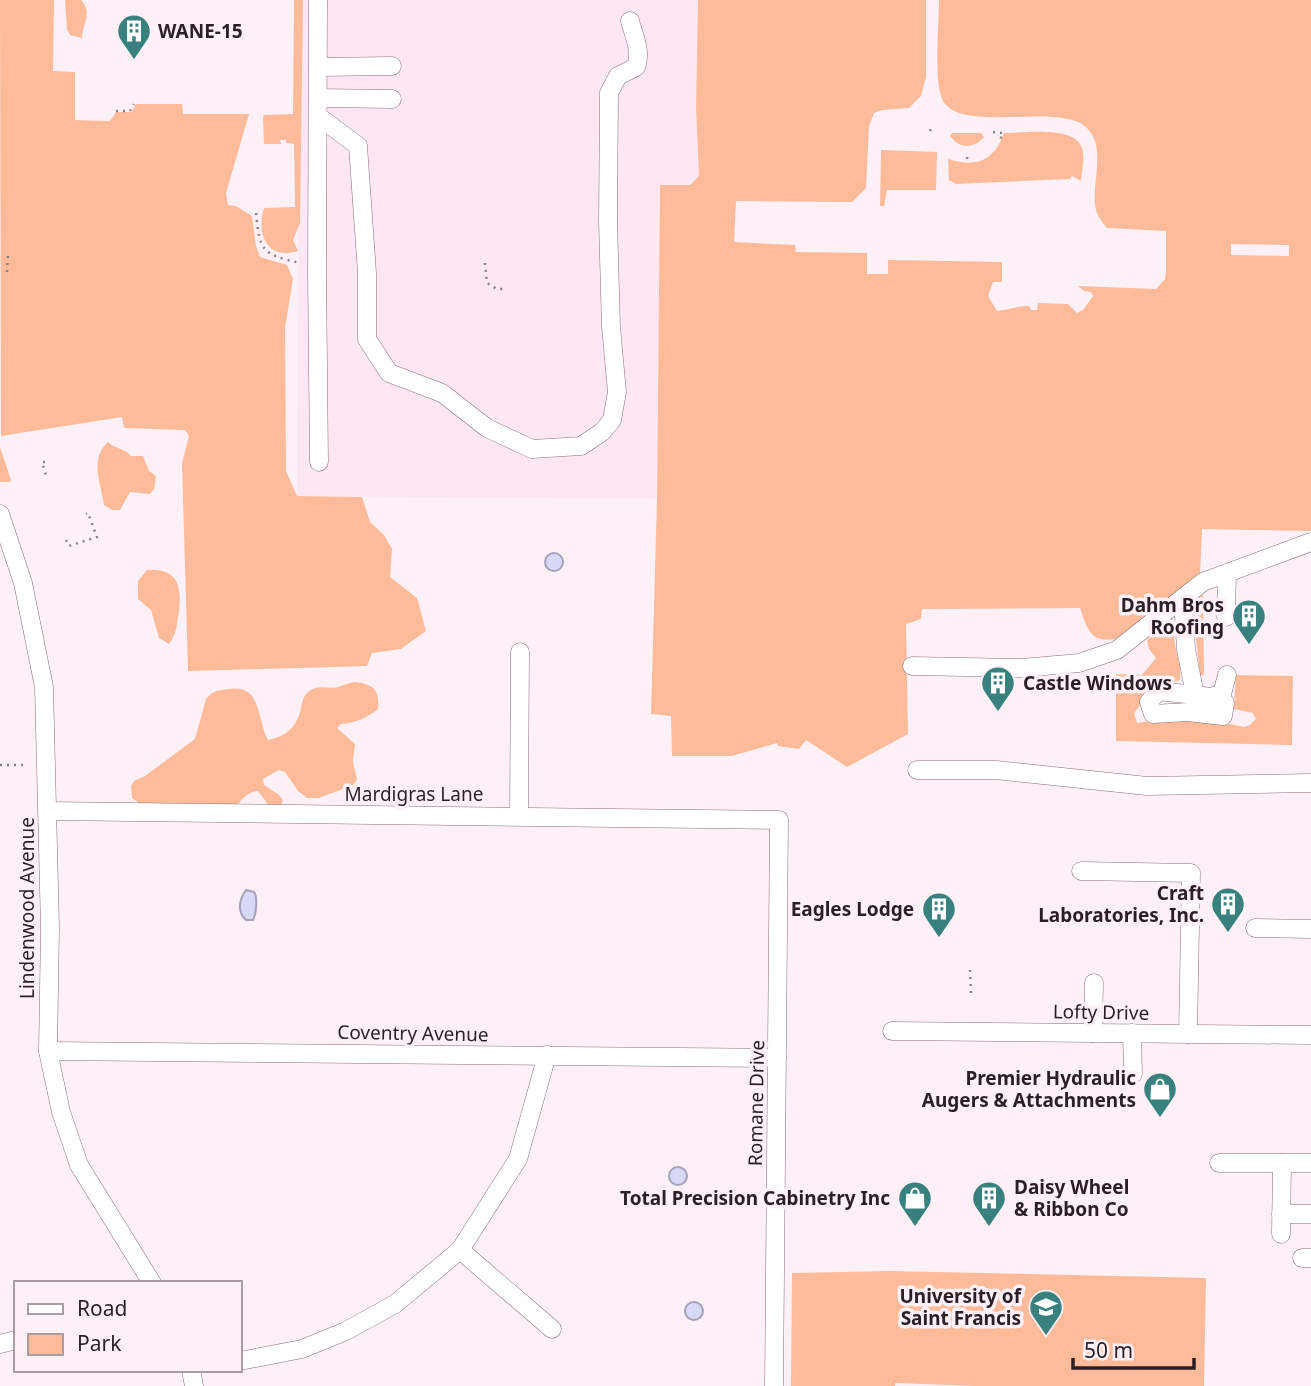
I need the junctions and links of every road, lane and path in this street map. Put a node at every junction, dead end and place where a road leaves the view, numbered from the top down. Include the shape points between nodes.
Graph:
1 (318, 0) edge
2 (630, 21) dead end
3 (392, 65) dead end
4 (318, 67) junction
5 (392, 99) dead end
6 (134, 104) dead end
7 (318, 107) junction
8 (116, 111) dead end
9 (932, 125) dead end
10 (930, 131) dead end
11 (993, 132) dead end
12 (1000, 140) dead end
13 (967, 154) dead end
14 (967, 159) dead end
15 (257, 213) dead end
16 (8, 255) dead end
17 (485, 263) dead end
18 (317, 267) junction
19 (8, 272) dead end
20 (507, 289) dead end
21 (45, 462) dead end
22 (319, 462) dead end
23 (47, 479) dead end
24 (0, 514) edge
25 (86, 514) dead end
26 (66, 540) dead end
27 (1311, 542) edge
28 (1227, 573) junction
29 (1183, 598) junction
30 (1226, 617) dead end
31 (520, 652) dead end
32 (912, 666) dead end
33 (1227, 675) dead end
34 (0, 765) edge
35 (23, 765) dead end
36 (918, 770) dead end
37 (1311, 783) edge
38 (48, 811) junction
39 (519, 816) junction
40 (779, 820) joint
41 (1082, 871) dead end
42 (1255, 929) dead end
43 (1311, 929) edge
44 (963, 971) dead end
45 (1094, 983) dead end
46 (971, 993) dead end
47 (892, 1031) dead end
48 (1093, 1033) junction
49 (1132, 1033) junction
50 (1188, 1034) junction
51 (1311, 1035) edge
52 (48, 1051) junction
53 (547, 1055) junction
54 (777, 1058) junction
55 (1133, 1074) dead end
56 (1219, 1163) dead end
57 (1282, 1163) junction
58 (1311, 1163) edge
59 (1282, 1214) junction
60 (1311, 1214) edge
61 (1281, 1234) dead end
62 (460, 1251) junction
63 (150, 1281) edge
64 (552, 1329) dead end
65 (242, 1361) edge
66 (775, 1386) edge

1 - 4 street
2 - 7 street via 638,50 636,67 618,76 609,93 608,222 617,392 612,420 581,446 532,449 487,428 442,393 389,373 367,339 358,146
3 - 4 street
4 - 7 street
5 - 7 street
6 - 8 path via 130,111
7 - 18 street
9 - 10 path
11 - 12 path via 1003,133
13 - 14 path
15 - 18 path via 261,244 268,253
16 - 19 path
17 - 20 path via 489,286
18 - 22 street
21 - 23 path
24 - 38 street, Lindenwood Avenue via 23,583 43,676
25 - 26 path via 97,537 69,546
27 - 28 street
28 - 29 street via 1203,582
28 - 30 street
29 - 32 street via 1117,650 1079,663 1022,668
29 - 33 street via 1186,649 1203,696 1223,694
31 - 39 street
34 - 35 path
36 - 37 street via 996,770 1147,786
38 - 39 street, Mardigras Lane
38 - 52 street, Lindenwood Avenue
39 - 40 street, Mardigras Lane
40 - 54 street, Romane Drive
41 - 50 street via 1191,873
42 - 43 street
44 - 46 path via 970,971
45 - 48 street
47 - 48 street, Lofty Drive
48 - 49 street, Lofty Drive
49 - 50 street, Lofty Drive
49 - 55 street
50 - 51 street, Lofty Drive
52 - 53 street, Coventry Avenue
52 - 63 street, Lindenwood Avenue via 79,1165
53 - 54 street, Coventry Avenue
53 - 62 street via 519,1159
54 - 66 street, Romane Drive
56 - 57 street
57 - 58 street
57 - 59 street
59 - 60 street
59 - 61 street
62 - 64 street
62 - 65 street via 395,1304 346,1331 302,1349

